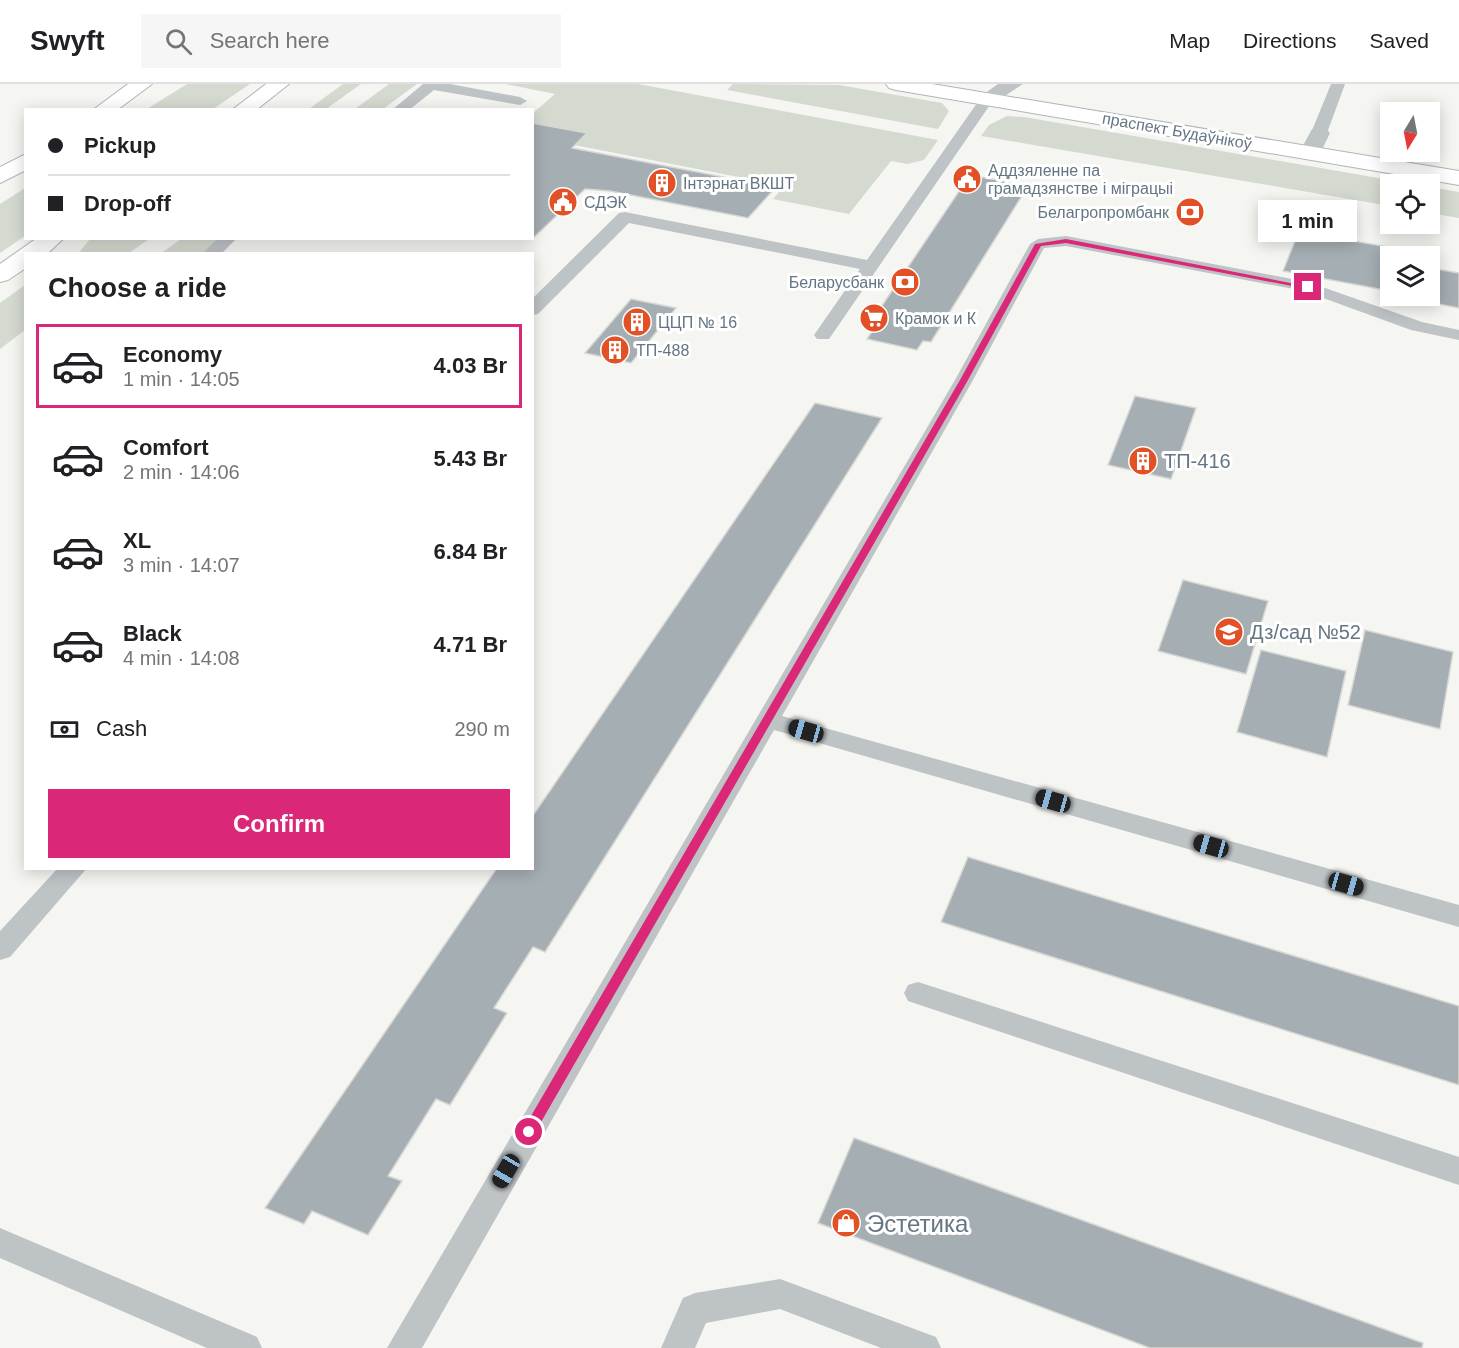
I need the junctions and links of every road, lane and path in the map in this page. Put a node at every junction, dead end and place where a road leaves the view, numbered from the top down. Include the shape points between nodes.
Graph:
1 (142, 84) edge
2 (279, 84) edge
3 (896, 84) edge
4 (1013, 84) edge
5 (1338, 84) edge
6 (987, 99) junction
7 (520, 101) dead end
8 (106, 108) edge
9 (245, 108) edge
10 (402, 108) edge
11 (1295, 129) dead end
12 (1329, 134) junction
13 (1310, 153) junction
14 (24, 161) edge
15 (0, 176) edge
16 (1459, 178) edge
17 (50, 240) edge
18 (227, 240) edge
19 (35, 252) edge
20 (212, 252) edge
21 (24, 259) edge
22 (871, 266) junction
23 (0, 275) edge
24 (534, 308) edge
25 (1459, 334) edge
26 (823, 335) dead end
27 (767, 720) junction
28 (72, 870) edge
29 (1459, 916) edge
30 (0, 949) edge
31 (918, 993) dead end
32 (1459, 1171) edge
33 (0, 1243) edge
34 (245, 1348) edge
35 (404, 1348) edge
36 (678, 1348) edge
37 (924, 1348) edge

1 - 8 main road
2 - 9 main road
3 - 6 main road, праспект Будаўнікоў
4 - 6 street
5 - 12 lane
6 - 13 main road, праспект Будаўнікоў
6 - 22 lane
7 - 10 lane via 431,85
11 - 12 main road
12 - 13 street
13 - 16 main road, праспект Будаўнікоў
14 - 15 main road
17 - 19 main road
18 - 20 lane
21 - 23 main road
22 - 24 lane via 625,217
22 - 26 lane
25 - 27 lane via 1417,326 1308,287 1066,241 1038,244 970,370
27 - 29 lane
27 - 35 lane
28 - 30 lane
31 - 32 lane
33 - 34 lane
36 - 37 lane via 695,1309 780,1294

